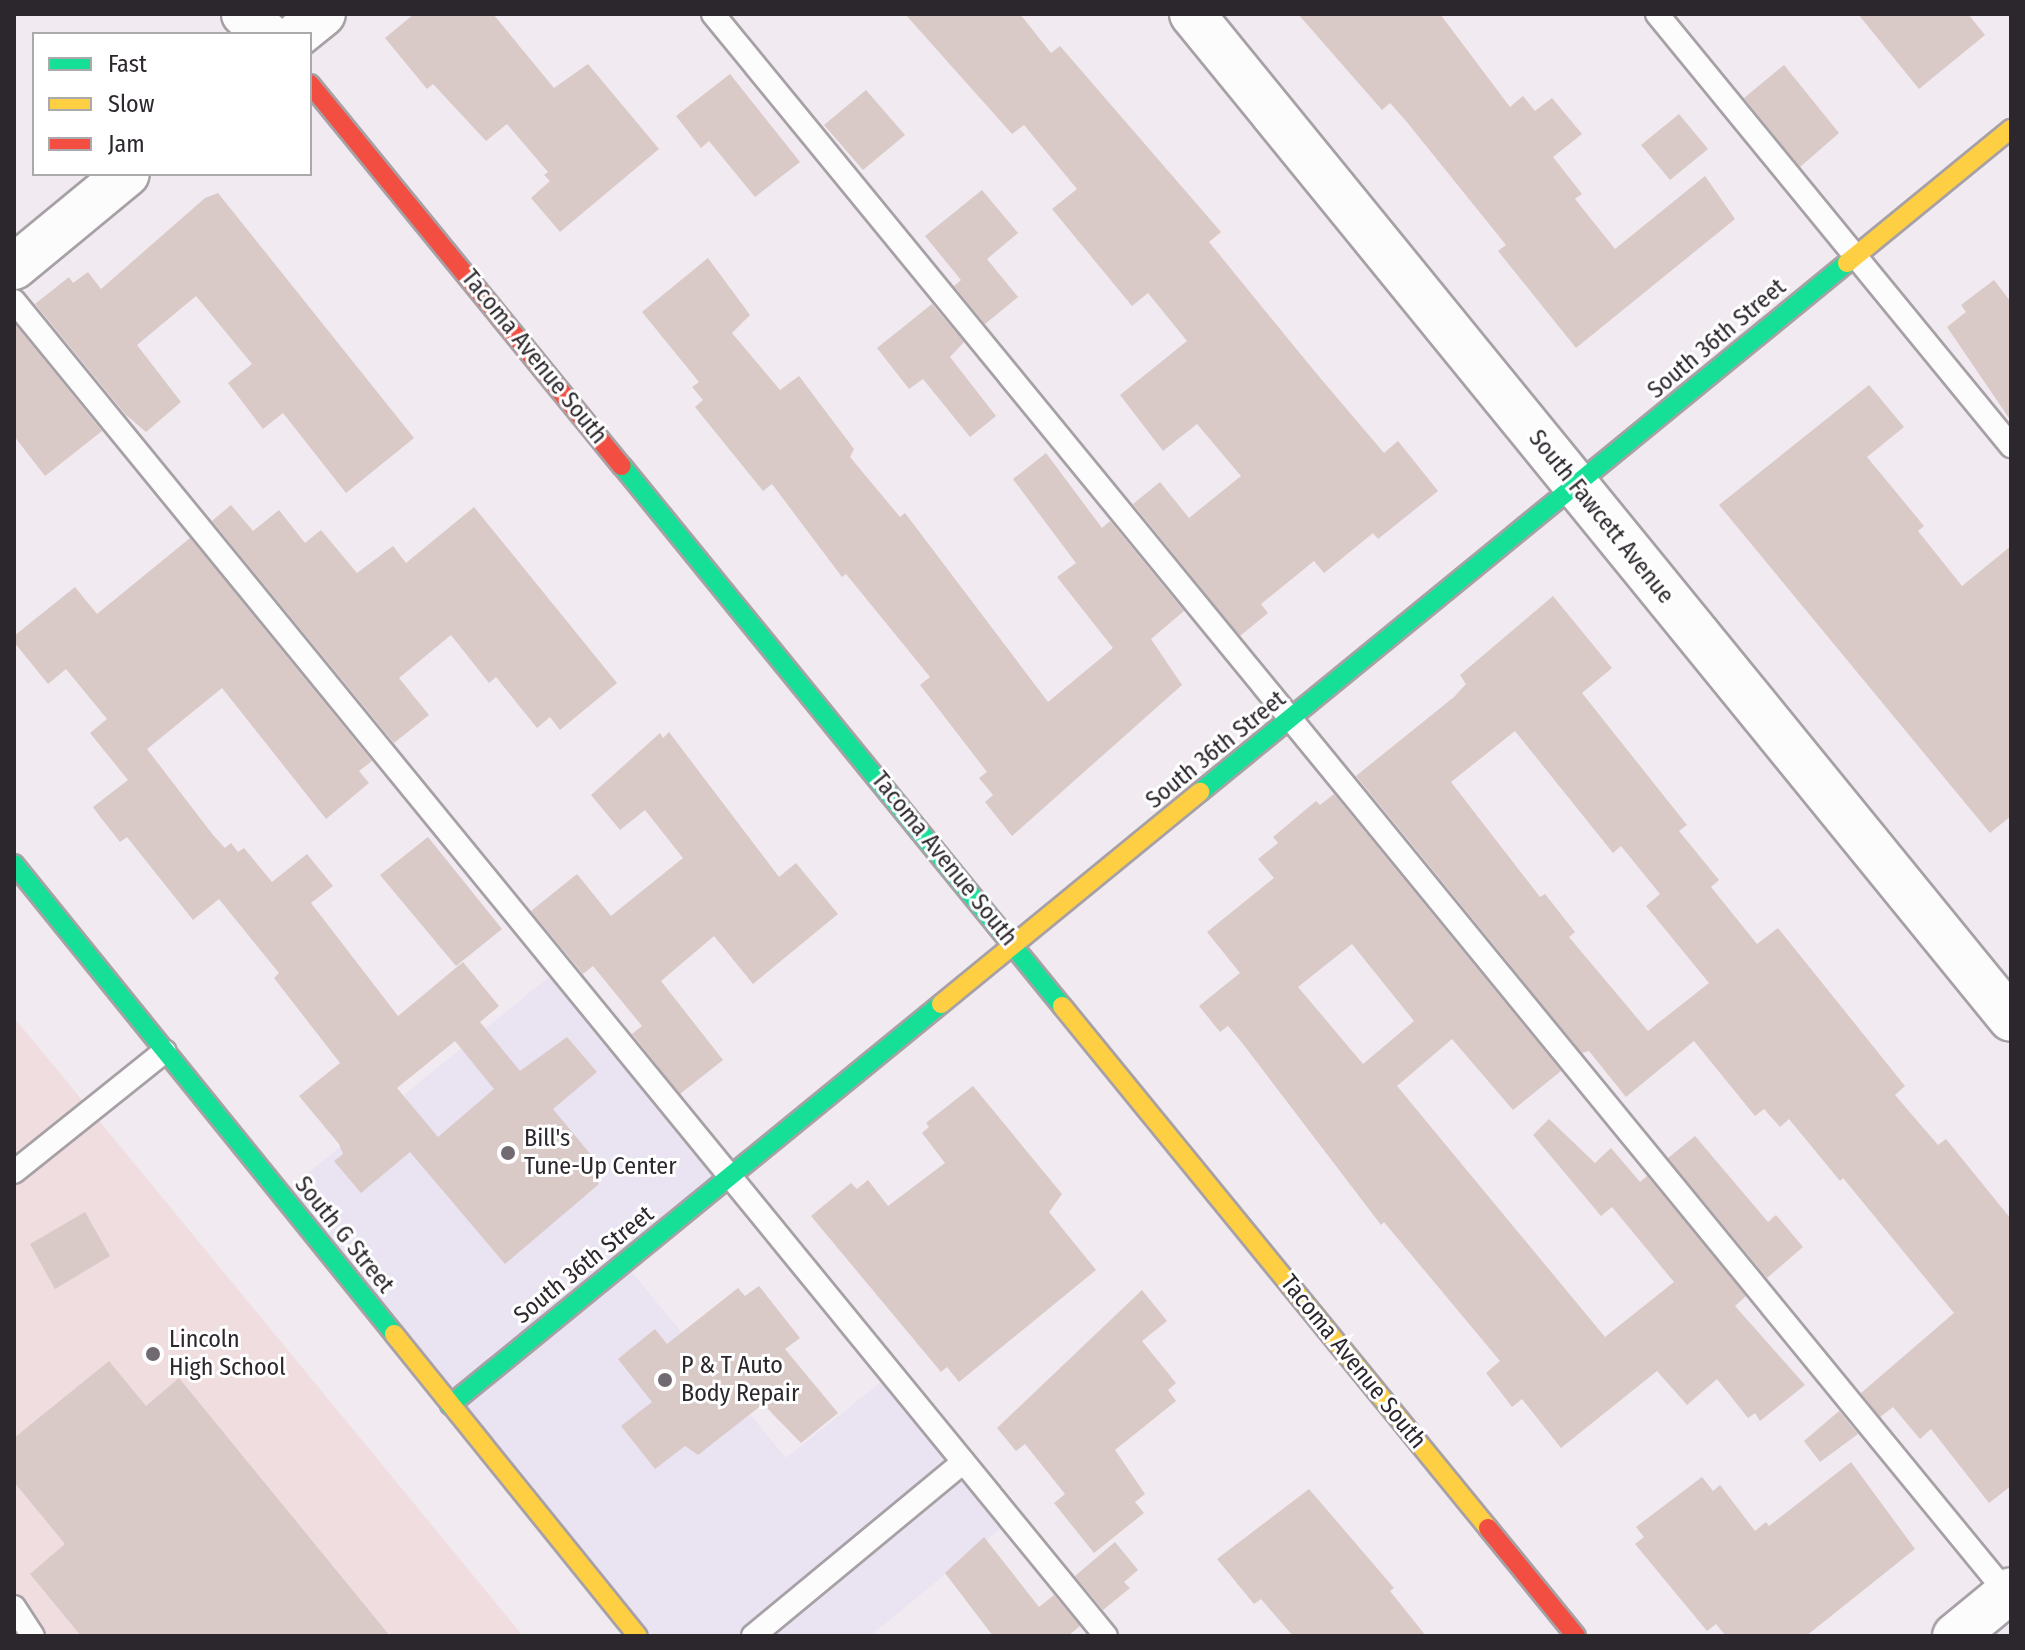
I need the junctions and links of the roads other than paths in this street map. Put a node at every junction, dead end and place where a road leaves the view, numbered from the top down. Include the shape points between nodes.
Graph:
1 (244, 14) edge
2 (323, 14) edge
3 (713, 14) edge
4 (1192, 14) edge
5 (1657, 14) edge
6 (264, 32) edge
7 (300, 32) edge
8 (312, 86) edge
9 (2011, 129) edge
10 (125, 176) edge
11 (1855, 256) junction
12 (14, 267) edge
13 (14, 301) edge
14 (2011, 446) edge
15 (1576, 487) junction
16 (1291, 719) junction
17 (14, 864) edge
18 (1014, 945) junction
19 (2011, 1019) edge
20 (165, 1051) junction
21 (14, 1172) edge
22 (730, 1176) junction
23 (450, 1405) junction
24 (963, 1462) junction
25 (2010, 1594) edge
26 (14, 1607) edge
27 (33, 1636) edge
28 (638, 1636) edge
29 (753, 1636) edge
30 (1106, 1636) edge
31 (1576, 1636) edge
32 (1955, 1636) edge

1 - 6 street
2 - 7 street
3 - 16 lane
4 - 15 street, South Fawcett Avenue
5 - 11 lane
8 - 18 street, Tacoma Avenue South
9 - 11 street, South 36th Street
10 - 12 street
11 - 14 lane
11 - 15 street, South 36th Street
13 - 22 lane
15 - 16 street, South 36th Street
15 - 19 street, South Fawcett Avenue
16 - 18 street, South 36th Street
16 - 25 lane
17 - 20 street, South G Street
18 - 22 street, South 36th Street
18 - 31 street, Tacoma Avenue South
20 - 21 lane
20 - 23 street, South G Street
22 - 23 street, South 36th Street
22 - 24 lane
23 - 28 street, South G Street
24 - 29 lane
24 - 30 lane
25 - 32 street
26 - 27 lane

